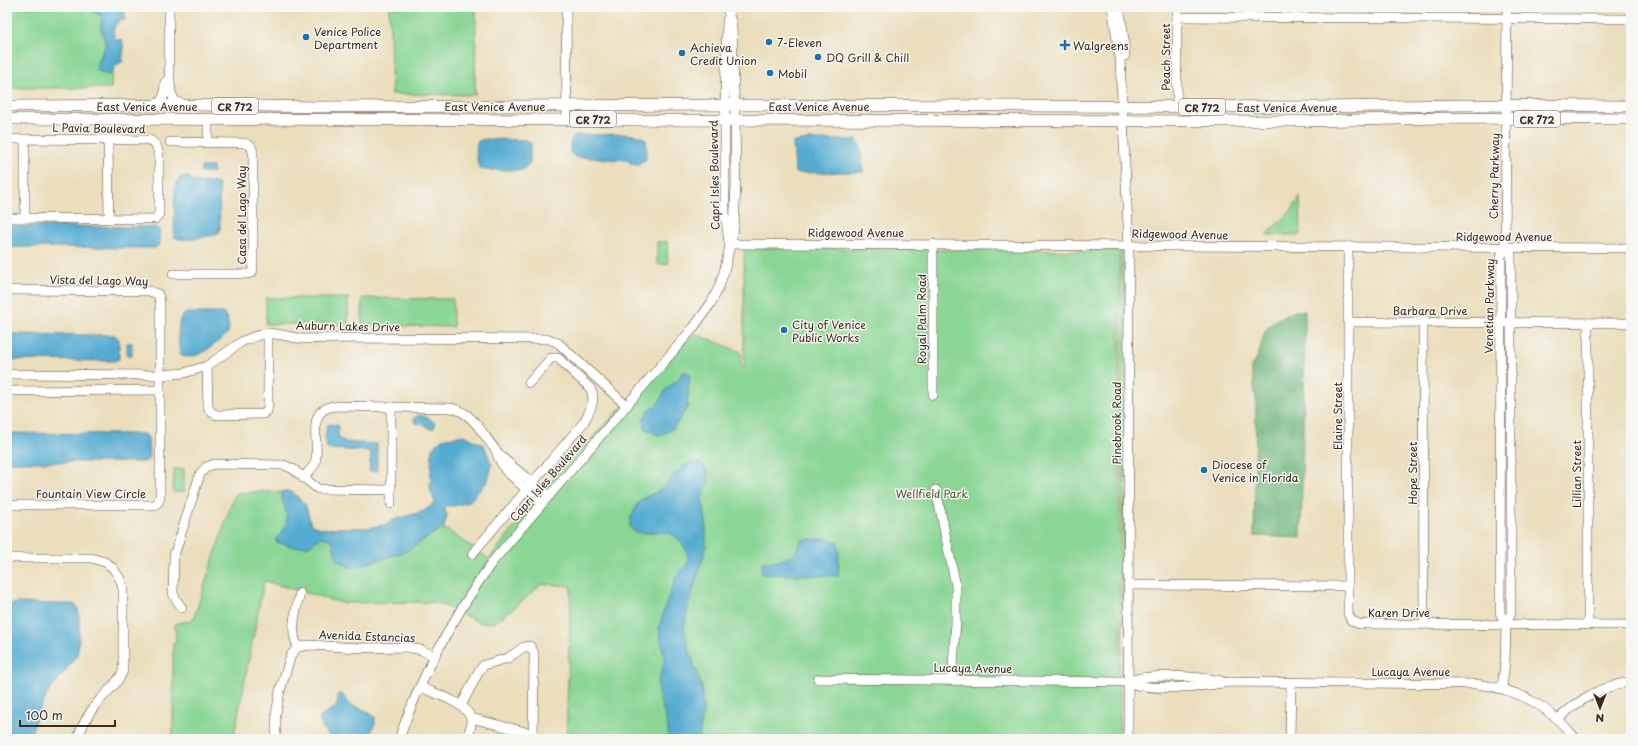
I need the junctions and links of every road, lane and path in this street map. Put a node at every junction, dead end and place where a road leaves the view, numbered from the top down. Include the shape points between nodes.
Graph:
1 (169, 7) edge
2 (566, 7) edge
3 (1112, 7) edge
4 (1119, 7) edge
5 (1507, 7) edge
6 (729, 9) edge
7 (1177, 12) edge
8 (1507, 18) junction
9 (1631, 19) edge
10 (1120, 31) junction
11 (169, 69) junction
12 (10, 104) edge
13 (197, 105) junction
14 (730, 105) junction
15 (1507, 105) junction
16 (148, 106) junction
17 (463, 106) junction
18 (567, 106) junction
19 (939, 106) junction
20 (992, 106) junction
21 (1631, 106) edge
22 (1122, 107) junction
23 (1177, 107) junction
24 (7, 119) edge
25 (567, 119) junction
26 (730, 119) junction
27 (860, 119) junction
28 (932, 119) junction
29 (1507, 119) junction
30 (1631, 119) edge
31 (208, 120) junction
32 (353, 120) junction
33 (1123, 120) junction
34 (7, 139) edge
35 (25, 139) junction
36 (108, 140) junction
37 (170, 142) dead end
38 (208, 143) junction
39 (7, 218) edge
40 (25, 218) junction
41 (109, 219) junction
42 (729, 244) junction
43 (933, 244) junction
44 (1129, 246) junction
45 (1348, 247) junction
46 (1505, 248) junction
47 (1631, 248) edge
48 (173, 274) dead end
49 (7, 290) edge
50 (1349, 322) junction
51 (1423, 322) junction
52 (1500, 322) junction
53 (1510, 322) junction
54 (1588, 323) junction
55 (1631, 323) edge
56 (268, 334) junction
57 (208, 366) junction
58 (7, 374) edge
59 (160, 375) junction
60 (529, 383) dead end
61 (160, 390) junction
62 (7, 391) edge
63 (933, 394) dead end
64 (627, 406) junction
65 (391, 407) junction
66 (1500, 423) junction
67 (1511, 423) junction
68 (496, 451) junction
69 (303, 478) junction
70 (533, 482) junction
71 (391, 490) junction
72 (526, 490) junction
73 (936, 490) dead end
74 (549, 496) junction
75 (391, 504) dead end
76 (542, 504) junction
77 (7, 505) edge
78 (1501, 518) junction
79 (1511, 518) junction
80 (472, 554) dead end
81 (7, 558) edge
82 (1128, 585) junction
83 (1348, 586) junction
84 (300, 593) dead end
85 (182, 608) dead end
86 (1424, 624) junction
87 (1506, 625) junction
88 (1588, 625) junction
89 (1631, 625) edge
90 (298, 647) junction
91 (434, 656) junction
92 (818, 679) dead end
93 (952, 680) junction
94 (1128, 682) junction
95 (1291, 682) junction
96 (1631, 682) edge
97 (420, 687) junction
98 (1502, 688) junction
99 (461, 706) junction
100 (471, 718) junction
101 (1558, 719) junction
102 (533, 736) edge
103 (77, 739) edge
104 (276, 739) edge
105 (399, 739) edge
106 (467, 739) edge
107 (1128, 739) edge
108 (1290, 739) edge
109 (1576, 739) edge

1 - 11 street
2 - 18 street
3 - 10 street, Pinebrook Road
4 - 10 street, Pinebrook Road
5 - 8 street, Cherry Parkway
6 - 14 street, Capri Isles Boulevard via 732,26
7 - 8 street
7 - 23 street, Peach Street
8 - 9 street
8 - 15 street, Cherry Parkway
10 - 22 street, Pinebrook Road via 1126,91
11 - 13 street via 173,98 182,104
11 - 16 street via 164,98 157,104
12 - 16 main road, East Venice Avenue / CR 772
13 - 16 main road, East Venice Avenue / CR 772
13 - 17 main road, East Venice Avenue / CR 772
14 - 18 main road, East Venice Avenue / CR 772
14 - 19 main road, East Venice Avenue / CR 772
14 - 26 street, Capri Isles Boulevard
15 - 21 main road, East Venice Avenue / CR 772
15 - 23 main road, East Venice Avenue / CR 772
15 - 29 street, Cherry Parkway
17 - 18 main road, East Venice Avenue / CR 772
17 - 32 main road via 441,112 367,113
18 - 25 street
19 - 20 main road, East Venice Avenue / CR 772
19 - 27 main road via 926,114 875,115
20 - 22 main road, East Venice Avenue / CR 772
20 - 28 main road via 973,112 942,114
22 - 23 main road, East Venice Avenue / CR 772
22 - 33 street, Pinebrook Road
24 - 31 main road, East Venice Avenue / CR 772
25 - 26 main road, East Venice Avenue / CR 772
25 - 32 main road, East Venice Avenue / CR 772
26 - 27 main road, East Venice Avenue / CR 772
26 - 42 street, Capri Isles Boulevard via 725,214
27 - 28 main road, East Venice Avenue / CR 772
28 - 33 main road, East Venice Avenue / CR 772
29 - 30 main road, East Venice Avenue / CR 772
29 - 33 main road, East Venice Avenue / CR 772
29 - 46 street, Cherry Parkway
31 - 32 main road, East Venice Avenue / CR 772
31 - 38 street
33 - 44 street, Pinebrook Road
34 - 35 street, L Pavia Boulevard
35 - 36 street, L Pavia Boulevard
35 - 40 street
36 - 41 street
36 - 41 street, L Pavia Boulevard via 150,140 156,145 159,154 157,218
37 - 38 street, Casa del Lago Way
38 - 48 street, Casa del Lago Way via 244,143 253,149 253,271 248,274
39 - 40 street, L Pavia Boulevard
40 - 41 street, L Pavia Boulevard
42 - 43 street, Ridgewood Avenue
42 - 64 street, Capri Isles Boulevard via 722,279 709,307
43 - 44 street, Ridgewood Avenue
43 - 63 street, Royal Palm Road
44 - 45 street, Ridgewood Avenue
44 - 82 street, Pinebrook Road
45 - 46 street, Ridgewood Avenue
45 - 50 street, Elaine Street
46 - 47 street, Ridgewood Avenue
46 - 52 street, Venetian Parkway via 1501,256
46 - 53 street, Venetian Parkway via 1510,254
49 - 59 street, Vista del Lago Way via 156,293 160,302
50 - 51 street, Barbara Drive
50 - 83 street, Elaine Street
51 - 52 street, Barbara Drive
51 - 86 street, Hope Street
52 - 53 street, Barbara Drive
52 - 66 street, Venetian Parkway
53 - 54 street, Barbara Drive
53 - 67 street, Venetian Parkway
54 - 55 street, Barbara Drive
54 - 88 street, Lillian Street
56 - 57 street, Auburn Lakes Drive via 243,341
56 - 57 street via 268,406 263,414 217,415 211,412 208,407
56 - 64 street, Auburn Lakes Drive via 302,339 552,340
57 - 59 street, Auburn Lakes Drive via 184,373
58 - 59 street, Auburn Lakes Drive
59 - 61 street, Fountain View Circle
60 - 70 street via 554,357 590,388 594,399 584,422
61 - 62 street
61 - 77 street, Fountain View Circle via 160,496 157,503 150,506
64 - 74 street, Capri Isles Boulevard
65 - 68 street via 456,409 464,412 474,421
65 - 69 street via 334,406 324,409 317,420 315,463
65 - 71 street
66 - 67 street
66 - 78 street, Venetian Parkway
67 - 79 street, Venetian Parkway
68 - 70 street
68 - 72 street via 505,470
69 - 71 street via 323,490
69 - 85 street via 281,465 215,464 202,470 174,559 173,593
70 - 72 street
70 - 74 street
71 - 75 street
72 - 76 street
72 - 80 street
73 - 93 street via 956,590
74 - 76 street, Capri Isles Boulevard
76 - 91 street, Capri Isles Boulevard via 490,566 466,600
78 - 79 street
78 - 87 street, Venetian Parkway via 1500,613
79 - 87 street, Venetian Parkway via 1512,613
81 - 103 street via 91,558 109,565 120,579 123,594 122,671 117,682 88,715
82 - 83 street
82 - 94 street, Pinebrook Road
83 - 86 street, Karen Drive via 1348,613 1351,620 1358,624
84 - 90 street via 293,625
86 - 87 street, Karen Drive
87 - 88 street, Karen Drive
87 - 98 street, Venetian Parkway
88 - 89 street, Karen Drive
90 - 91 street, Avenida Estancias via 407,647
90 - 104 street via 291,655 280,691 276,714
91 - 97 street, Capri Isles Boulevard
92 - 93 street, Lucaya Avenue
93 - 94 street, Lucaya Avenue
94 - 95 street, Lucaya Avenue via 1140,677 1198,677 1229,682
94 - 107 street, Pinebrook Road
95 - 98 street, Lucaya Avenue via 1466,683
95 - 108 street
96 - 101 street via 1606,687 1584,697
97 - 99 street
97 - 105 street, Capri Isles Boulevard
98 - 101 street, Lucaya Avenue via 1532,701
99 - 100 street
99 - 102 street via 484,664 508,658 530,646 534,653
100 - 102 street
100 - 106 street
101 - 109 street, Lucaya Avenue

